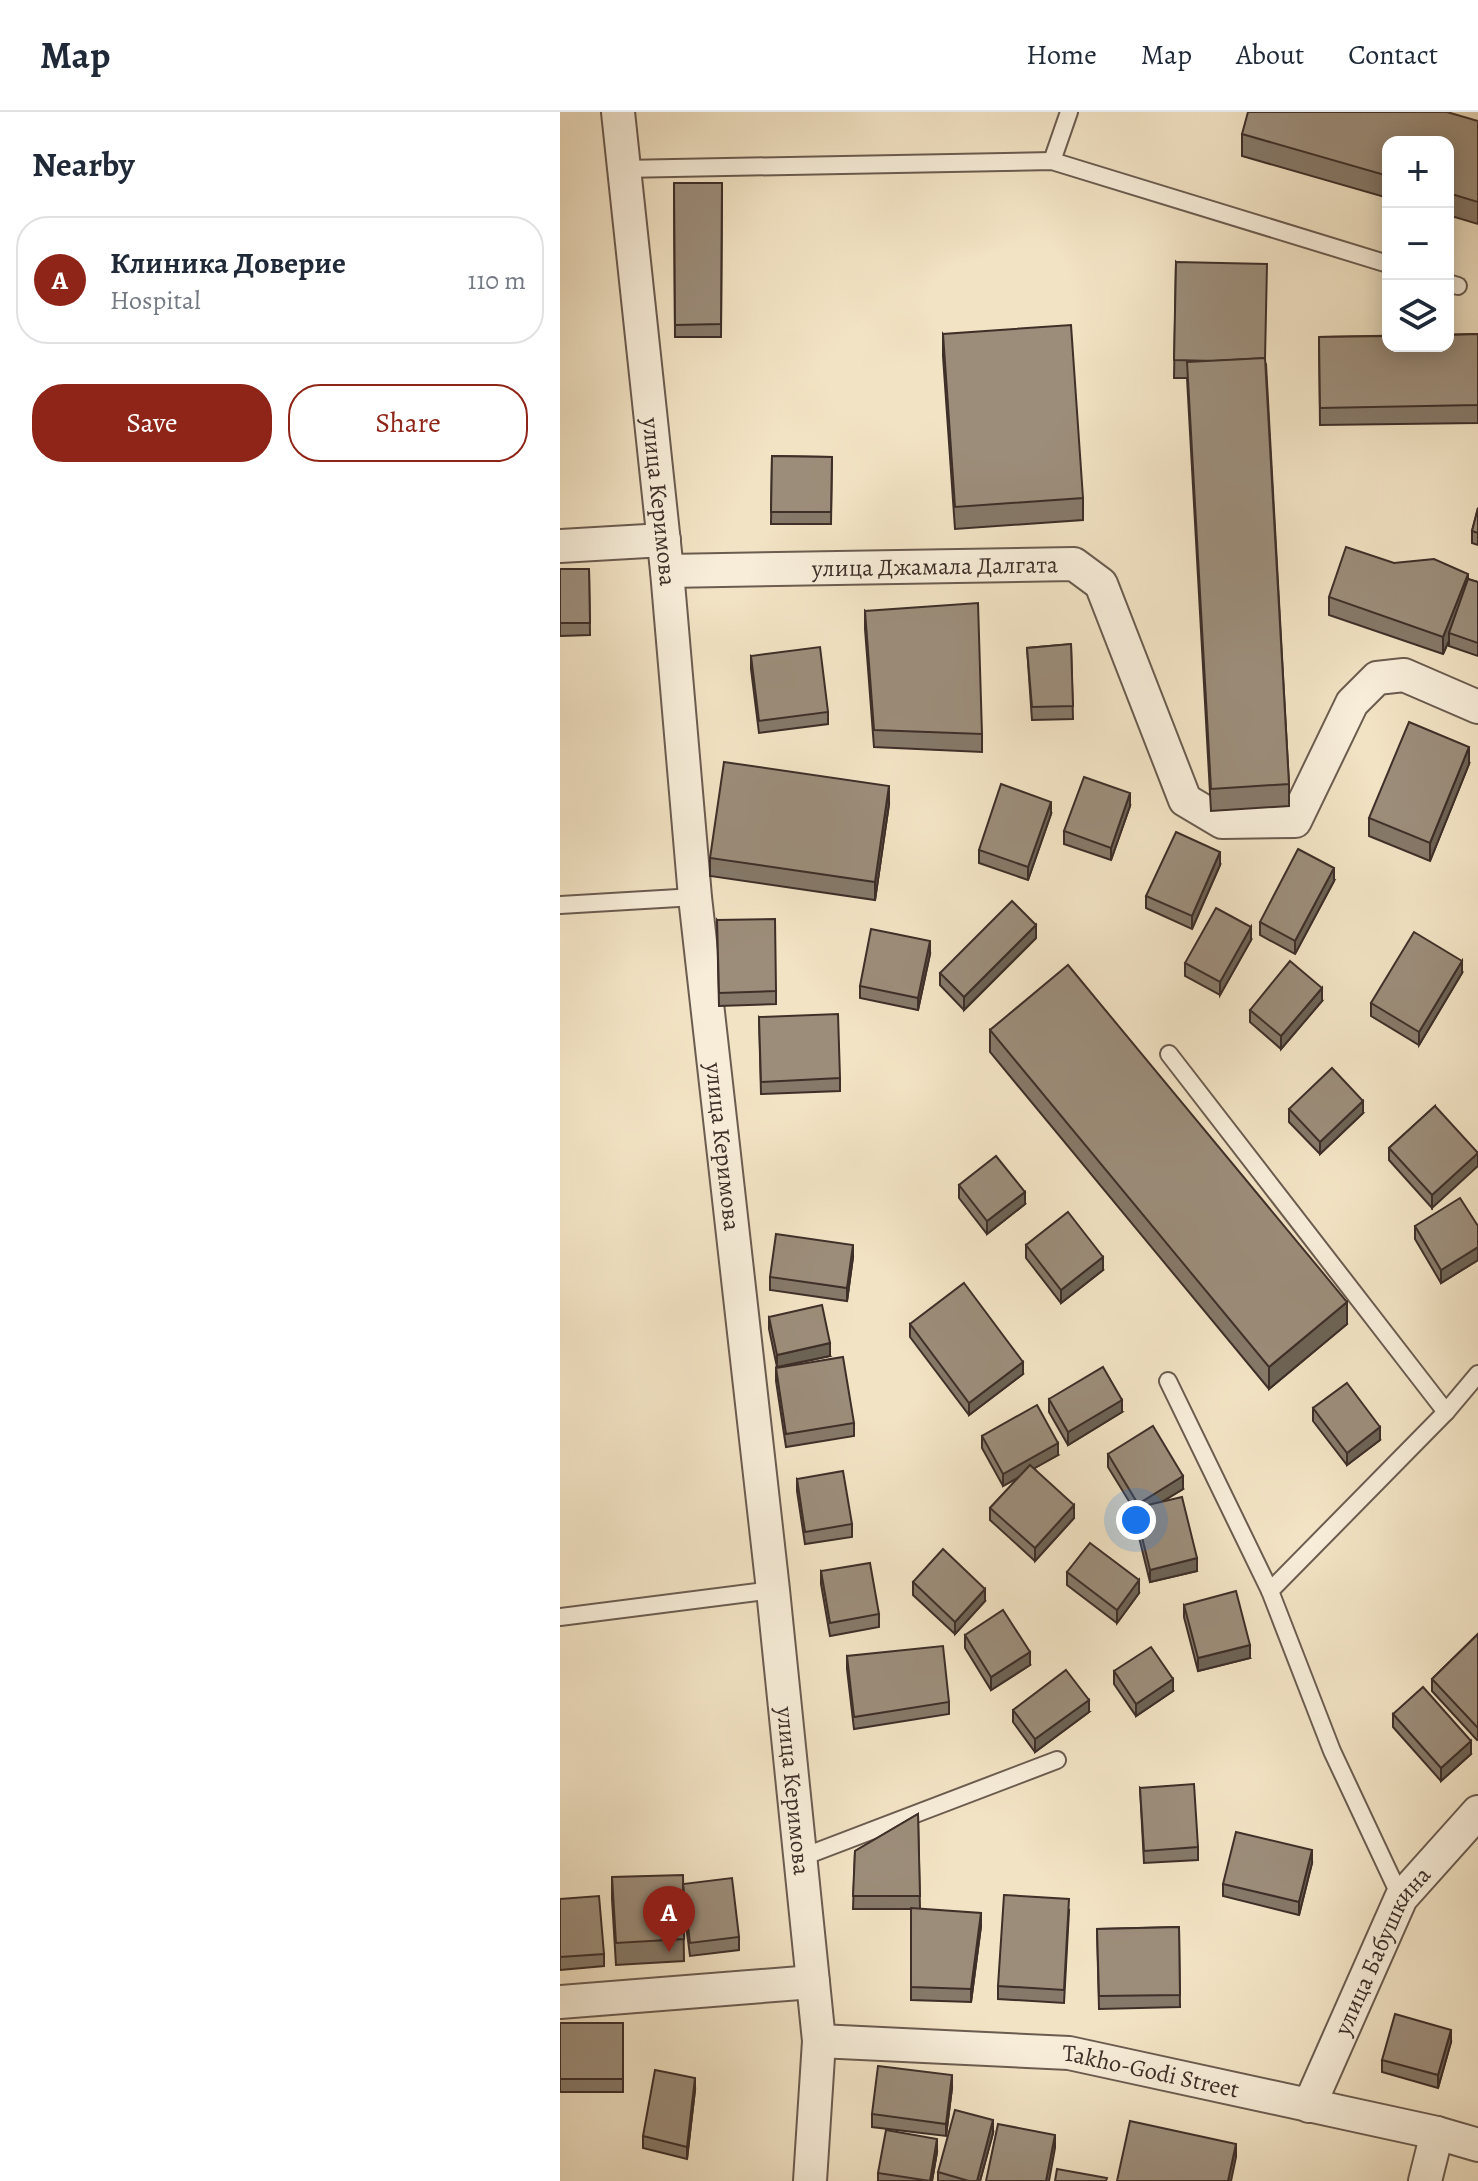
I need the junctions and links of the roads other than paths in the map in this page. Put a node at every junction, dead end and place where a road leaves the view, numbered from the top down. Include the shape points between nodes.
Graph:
1 (618, 112) edge
2 (1069, 112) edge
3 (1052, 161) junction
4 (622, 169) junction
5 (1382, 262) edge
6 (560, 546) edge
7 (666, 555) junction
8 (1478, 707) edge
9 (695, 897) junction
10 (560, 905) edge
11 (1169, 1054) dead end
12 (1478, 1374) edge
13 (1168, 1381) dead end
14 (1446, 1412) junction
15 (773, 1590) junction
16 (1270, 1591) junction
17 (560, 1617) edge
18 (1057, 1760) dead end
19 (1478, 1812) edge
20 (800, 1858) junction
21 (1401, 1898) junction
22 (813, 1982) junction
23 (560, 2002) edge
24 (819, 2041) junction
25 (1309, 2106) junction
26 (1437, 2133) junction
27 (1478, 2145) edge
28 (810, 2181) edge
29 (1425, 2181) edge

1 - 4 street, улица Керимова
2 - 3 lane
3 - 4 lane
3 - 5 lane
4 - 7 street, улица Керимова
6 - 7 street
7 - 8 street, улица Джамала Далгата via 1074,564 1101,584 1185,800 1222,822 1295,821 1352,703 1377,678 1404,675
7 - 9 street, улица Керимова
9 - 10 lane
9 - 15 street, улица Керимова
11 - 14 lane
12 - 14 lane
13 - 16 lane
14 - 16 lane
15 - 17 lane
15 - 20 street, улица Керимова
16 - 21 lane via 1332,1751
18 - 20 lane
19 - 21 street, улица Бабушкина
20 - 22 street, улица Керимова
21 - 25 street, улица Бабушкина
22 - 23 street
22 - 24 street, улица Керимова
24 - 25 street, Takho-Godi Street via 1069,2053
24 - 28 street, улица Керимова
25 - 26 street, Takho-Godi Street
26 - 27 street, Takho-Godi Street
26 - 29 street

